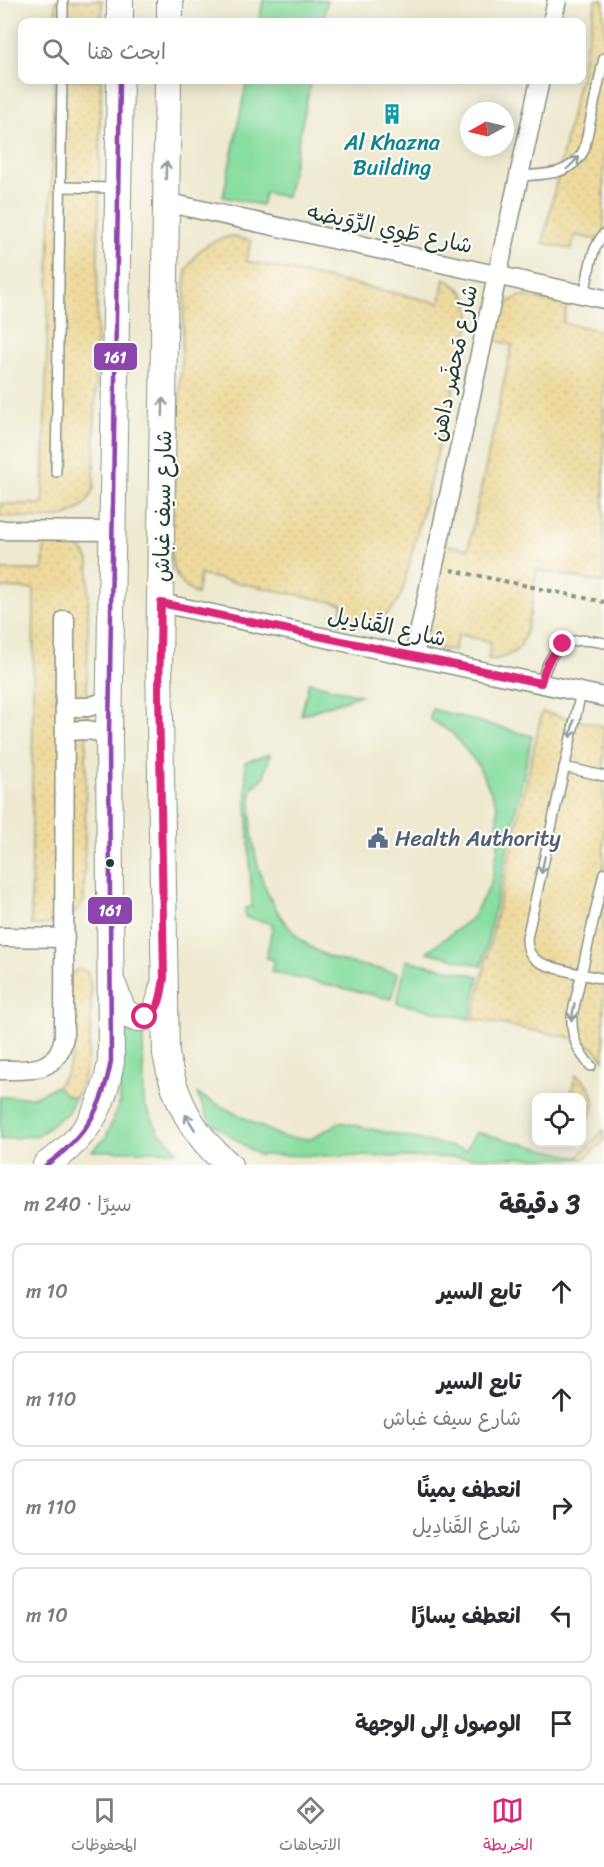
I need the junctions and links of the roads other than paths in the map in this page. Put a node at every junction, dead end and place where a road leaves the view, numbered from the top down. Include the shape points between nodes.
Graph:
1 (63, 0) edge
2 (557, 0) edge
3 (63, 18) edge
4 (553, 18) edge
5 (604, 58) edge
6 (62, 84) edge
7 (120, 84) edge
8 (168, 84) edge
9 (539, 84) edge
10 (519, 177) junction
11 (60, 187) junction
12 (117, 188) junction
13 (165, 202) junction
14 (604, 234) edge
15 (497, 276) junction
16 (584, 295) junction
17 (604, 299) edge
18 (56, 472) dead end
19 (0, 530) edge
20 (112, 531) junction
21 (161, 603) junction
22 (65, 620) dead end
23 (604, 643) edge
24 (414, 656) junction
25 (541, 683) junction
26 (580, 692) junction
27 (604, 697) edge
28 (110, 700) junction
29 (65, 707) junction
30 (65, 730) junction
31 (109, 734) junction
32 (564, 766) junction
33 (604, 776) edge
34 (604, 873) edge
35 (0, 937) edge
36 (65, 938) junction
37 (582, 973) junction
38 (164, 978) junction
39 (604, 979) edge
40 (111, 980) junction
41 (591, 1066) dead end
42 (0, 1070) edge
43 (46, 1165) edge
44 (228, 1165) edge

1 - 3 lane
2 - 4 street
10 -> 5 lane via 558,173 580,157
6 - 11 lane
7 - 12 street
13 -> 8 street, شارع سيف غباش
9 - 10 street, شارع مَحضَر داهن
10 - 15 street, شارع مَحضَر داهن
11 - 12 lane
11 - 18 lane
12 - 20 street
13 - 15 street, شارع طَوِي الرِّوَيضه
21 -> 13 street, شارع سيف غباش
14 - 16 lane via 597,242
15 - 16 street, شارع طَوِي الرِّوَيضه
15 - 24 street, شارع مَحضَر داهن
16 - 17 street, شارع طَوِي الرِّوَيضه
19 - 20 street
20 - 28 street
21 - 24 street, شارع القَنادِيل
21 - 38 street, شارع سيف غباش
22 - 29 street
23 - 25 lane via 577,639 563,644 553,653
24 - 25 street, شارع القَنادِيل
25 - 26 street, شارع القَنادِيل
26 - 27 street, شارع القَنادِيل
26 -> 32 lane
28 - 29 street
28 - 31 street
29 - 30 street
30 - 31 street
30 - 36 street
31 - 40 street
32 - 33 lane
32 -> 37 lane via 526,946 539,962
34 - 37 lane
35 - 36 street
36 - 42 street via 64,1037 58,1053 36,1069
37 - 39 lane
37 -> 41 lane via 572,1026 577,1047
38 - 40 street via 157,1008 141,1018 126,1013
44 -> 38 street, شارع سيف غباش via 201,1139 177,1099 166,1054
40 - 43 street via 111,1061 101,1104 77,1141

